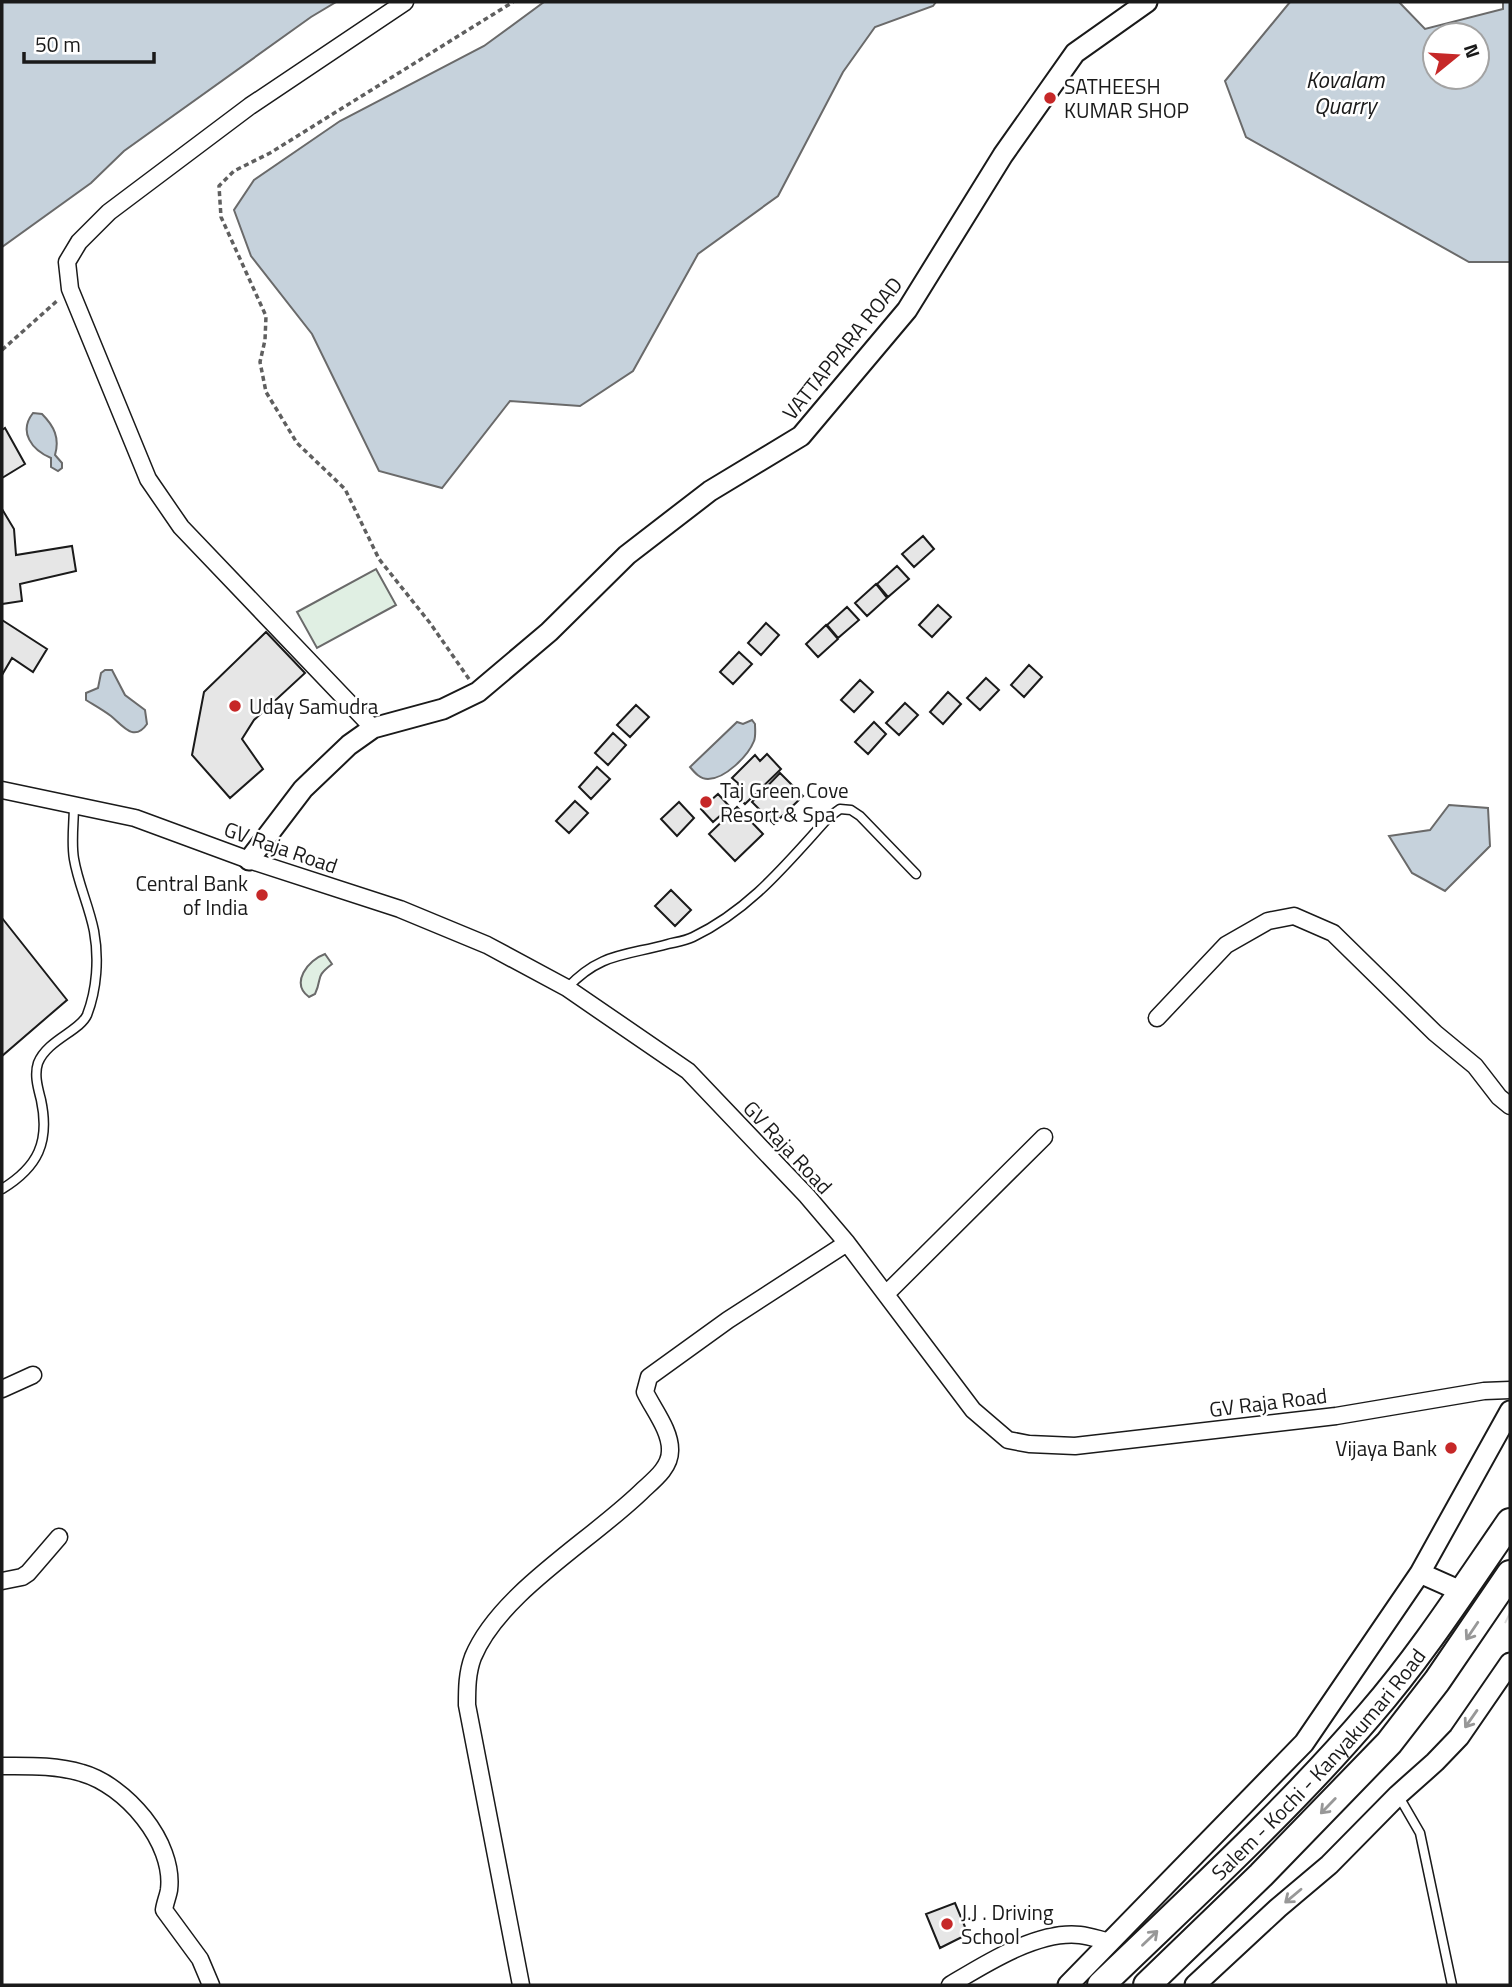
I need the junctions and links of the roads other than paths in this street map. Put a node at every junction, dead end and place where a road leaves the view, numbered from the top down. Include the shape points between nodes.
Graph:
1 (405, 2) edge
2 (1147, 2) edge
3 (373, 728) junction
4 (2, 790) edge
5 (74, 805) junction
6 (249, 860) junction
7 (916, 874) dead end
8 (567, 988) junction
9 (1157, 1018) dead end
10 (1510, 1106) edge
11 (1044, 1137) dead end
12 (2, 1189) edge
13 (847, 1243) junction
14 (886, 1294) junction
15 (33, 1374) dead end
16 (2, 1389) edge
17 (1510, 1390) edge
18 (1510, 1411) edge
19 (1510, 1522) edge
20 (59, 1537) dead end
21 (1420, 1573) junction
22 (1510, 1574) edge
23 (2, 1581) edge
24 (1455, 1589) tunnel mouth
25 (1510, 1663) edge
26 (2, 1766) edge
27 (1398, 1795) junction
28 (1111, 1942) junction
29 (211, 1985) edge
30 (521, 1985) edge
31 (950, 1985) edge
32 (1068, 1985) edge
33 (1101, 1985) edge
34 (1147, 1985) edge
35 (1195, 1985) edge
36 (1452, 1985) edge

1 - 3 street via 250,106 109,212 79,242 67,262 70,289 148,479 181,527
2 - 3 street, VATTAPPARA ROAD via 1075,53 1003,155 907,310 801,436 710,491 627,555 553,628 478,692 443,709
3 - 6 street, VATTAPPARA ROAD via 303,789
4 - 5 street, GV Raja Road
5 - 6 street, GV Raja Road via 135,818
5 - 12 lane via 74,857 94,930 96,979 86,1018 48,1047 38,1063 44,1132 40,1150 32,1165
6 - 8 street, GV Raja Road via 400,909 487,945
7 - 8 lane via 860,816 840,809 743,908 691,938 613,956 583,971
8 - 13 street, GV Raja Road via 688,1071
9 - 10 street via 1226,945 1268,921 1294,916 1333,933 1475,1066
11 - 14 street
13 - 14 street, GV Raja Road
13 - 30 street via 649,1377 645,1392 668,1436 671,1452 663,1470 513,1600 473,1657 467,1705
14 - 17 street, GV Raja Road via 973,1410 1008,1440 1029,1444 1075,1446 1336,1416
15 - 16 street
18 - 21 street
33 -> 19 highway, Salem - Kochi - Kanyakumari Road via 1291,1800 1369,1715 1413,1662
20 - 23 street via 29,1573
21 - 24 street
21 - 28 street via 1304,1743
22 -> 34 highway, Salem - Kochi - Kanyakumari Road via 1388,1743
25 -> 27 street via 1459,1737
26 - 29 street via 83,1773 139,1810 153,1830 169,1872 164,1910 200,1959
27 -> 35 street via 1329,1866
27 - 36 lane via 1420,1833
28 - 31 street via 1077,1935 1031,1943
28 - 32 street

